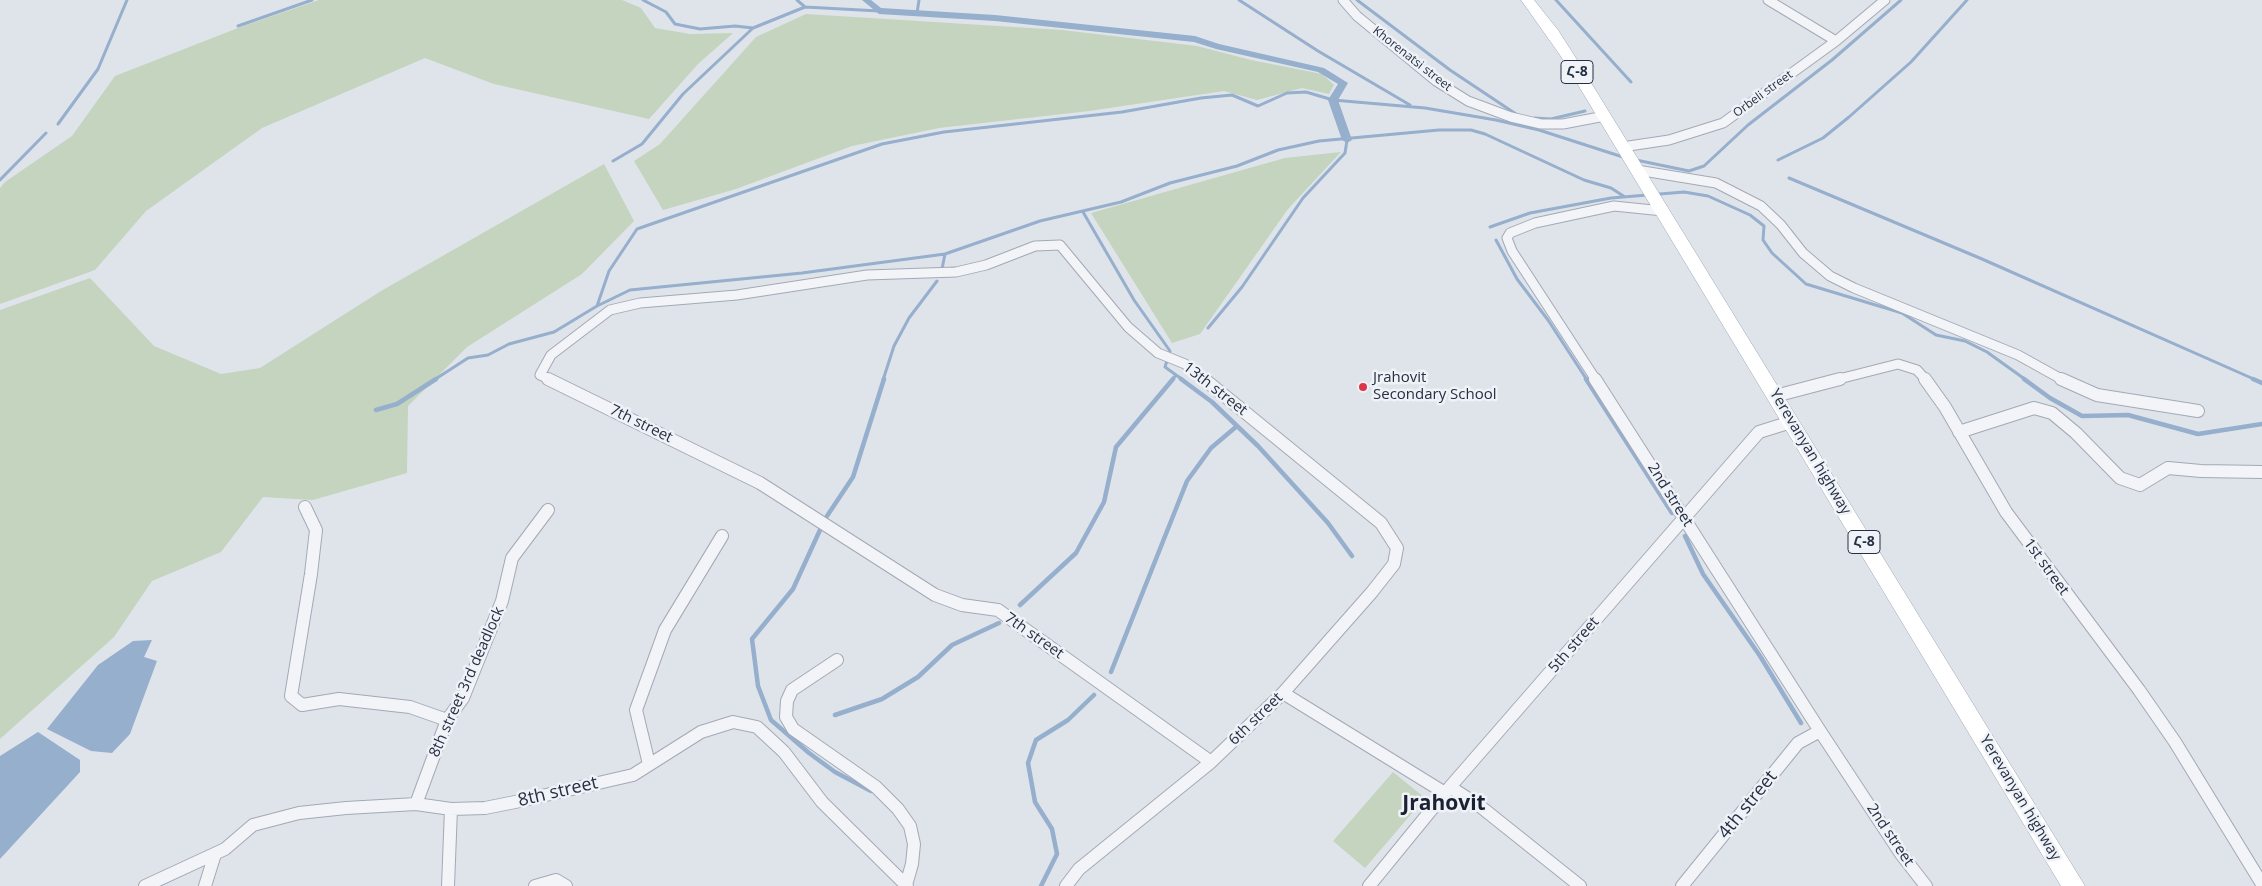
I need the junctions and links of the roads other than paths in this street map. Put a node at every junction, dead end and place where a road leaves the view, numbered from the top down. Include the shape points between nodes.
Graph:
1 (1343, 0) edge
2 (1527, 0) edge
3 (1768, 0) edge
4 (1885, 0) edge
5 (1836, 41) junction
6 (1605, 116) junction
7 (1622, 147) junction
8 (1637, 170) junction
9 (1655, 199) junction
10 (1060, 245) joint
11 (1776, 396) junction
12 (2198, 411) dead end
13 (1791, 422) junction
14 (1959, 432) junction
15 (2262, 472) edge
16 (305, 507) dead end
17 (548, 510) dead end
18 (1684, 518) junction
19 (1381, 523) joint
20 (722, 536) dead end
21 (837, 660) dead end
22 (1283, 693) junction
23 (447, 720) junction
24 (1820, 731) junction
25 (1211, 762) junction
26 (649, 764) junction
27 (1448, 790) junction
28 (416, 804) junction
29 (452, 808) junction
30 (215, 854) junction
31 (2262, 884) edge
32 (145, 886) edge
33 (205, 886) edge
34 (448, 886) edge
35 (535, 886) edge
36 (566, 886) edge
37 (907, 886) edge
38 (1066, 886) edge
39 (1369, 886) edge
40 (1580, 886) edge
41 (1682, 886) edge
42 (1926, 886) edge
43 (2074, 886) edge

1 - 6 street, Khorenatsi street via 1357,16 1436,81 1468,101 1541,124 1563,124
2 - 6 main road, Հ-8 via 1554,33
3 - 5 street
4 - 5 street, Orbeli street
5 - 7 street, Orbeli street via 1723,123 1670,140
6 - 7 main road, Հ-8
7 - 8 main road, Yerevanyan highway / Հ-8
8 - 9 main road, Yerevanyan highway / Հ-8
8 - 12 street via 1716,183 1761,206 1803,253 1830,276 2018,355 2072,385 2097,395
9 - 11 main road, Yerevanyan highway / Հ-8
9 - 18 street, 2nd street via 1535,223 1510,233 1507,238 1512,251
10 - 19 street, 13th street via 1128,327 1158,353 1185,364
10 - 25 street, 7th street via 1035,246 986,265 956,272 867,275 737,295 640,303 610,310 550,355 540,375 760,483 935,595 962,605 998,610
11 - 13 main road, Yerevanyan highway / Հ-8
11 - 14 street, 1st street via 1898,364 1917,370
13 - 18 street, 5th street via 1758,432
13 - 43 main road, Yerevanyan highway / Հ-8
14 - 15 street via 2034,408 2052,414 2076,433 2120,478 2140,485 2168,468
14 - 31 street, 1st street via 2006,512 2170,734
16 - 23 street via 316,530 291,696 302,705 340,699 410,707
17 - 23 street, 8th street 3rd deadlock via 512,558 502,601 489,634 463,698
18 - 24 street, 2nd street
18 - 27 street, 5th street
19 - 22 street, 6th street via 1397,548 1394,564
20 - 26 street via 665,630 636,710
21 - 37 street via 792,690 786,717 793,729 876,787 898,809 910,826 914,844
22 - 25 street, 6th street
22 - 27 street
23 - 28 street, 8th street 3rd deadlock
24 - 41 street, 4th street via 1798,743
24 - 42 street, 2nd street via 1901,854
25 - 38 street, 6th street via 1079,869
26 - 29 street, 8th street via 633,775 520,801 485,808
26 - 37 street, 8th street via 701,732 733,722 757,727 784,752 822,802
27 - 39 street, 5th street
27 - 40 street via 1482,807
28 - 29 street, 8th street
28 - 30 street, 8th street via 299,813 253,825
29 - 34 street
30 - 32 street, 8th street
30 - 33 street
35 - 36 street via 556,880

